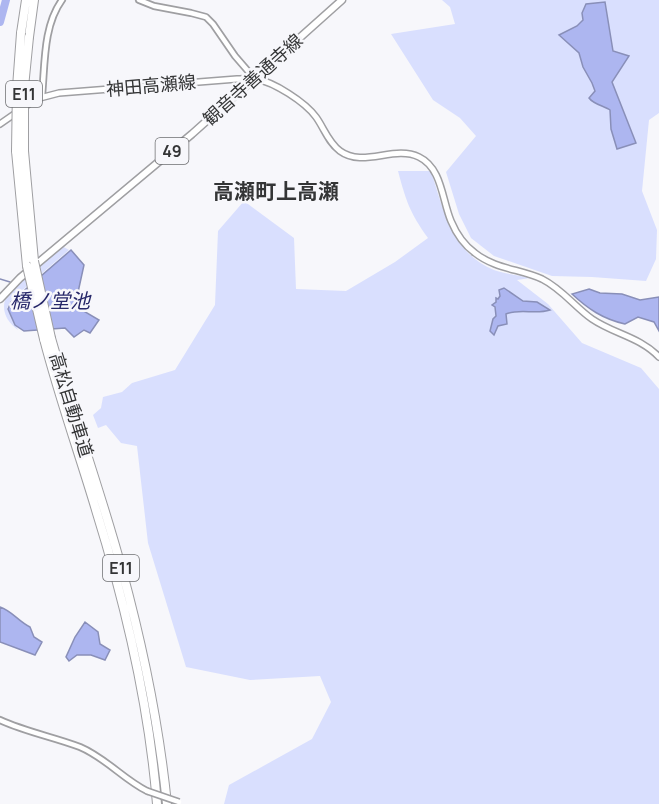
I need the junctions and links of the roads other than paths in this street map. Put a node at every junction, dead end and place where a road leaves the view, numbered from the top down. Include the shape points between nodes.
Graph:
1 (26, 0) edge
2 (34, 0) edge
3 (62, 0) edge
4 (139, 0) edge
5 (342, 0) edge
6 (25, 35) junction
7 (254, 78) junction
8 (42, 96) junction
9 (0, 124) edge
10 (0, 299) edge
11 (47, 339) junction
12 (659, 357) edge
13 (0, 720) edge
14 (179, 802) dead end
15 (157, 804) edge
16 (168, 804) edge

1 - 6 highway, 高松自動車道 / E11
2 - 6 highway, 高松自動車道 / E11
3 - 8 street via 53,13
4 - 7 street via 206,18
5 - 7 main road, 観音寺善通寺線 / 49
6 - 11 highway, 高松自動車道 / E11, bridge via 17,87 20,151 30,264
7 - 8 main road, 神田高瀬線
7 - 10 main road, 観音寺善通寺線 / 49 via 27,271
7 - 12 main road, 神田高瀬線 via 309,108 341,152 357,157 412,154 426,162 437,177 454,228 477,255 543,280 591,318 642,342
8 - 9 main road, 神田高瀬線
11 - 15 highway, 高松自動車道 / E11 via 56,384 128,624 147,713
11 - 16 highway, 高松自動車道 / E11 via 122,570 147,676
13 - 14 street, bridge via 80,747 129,781

